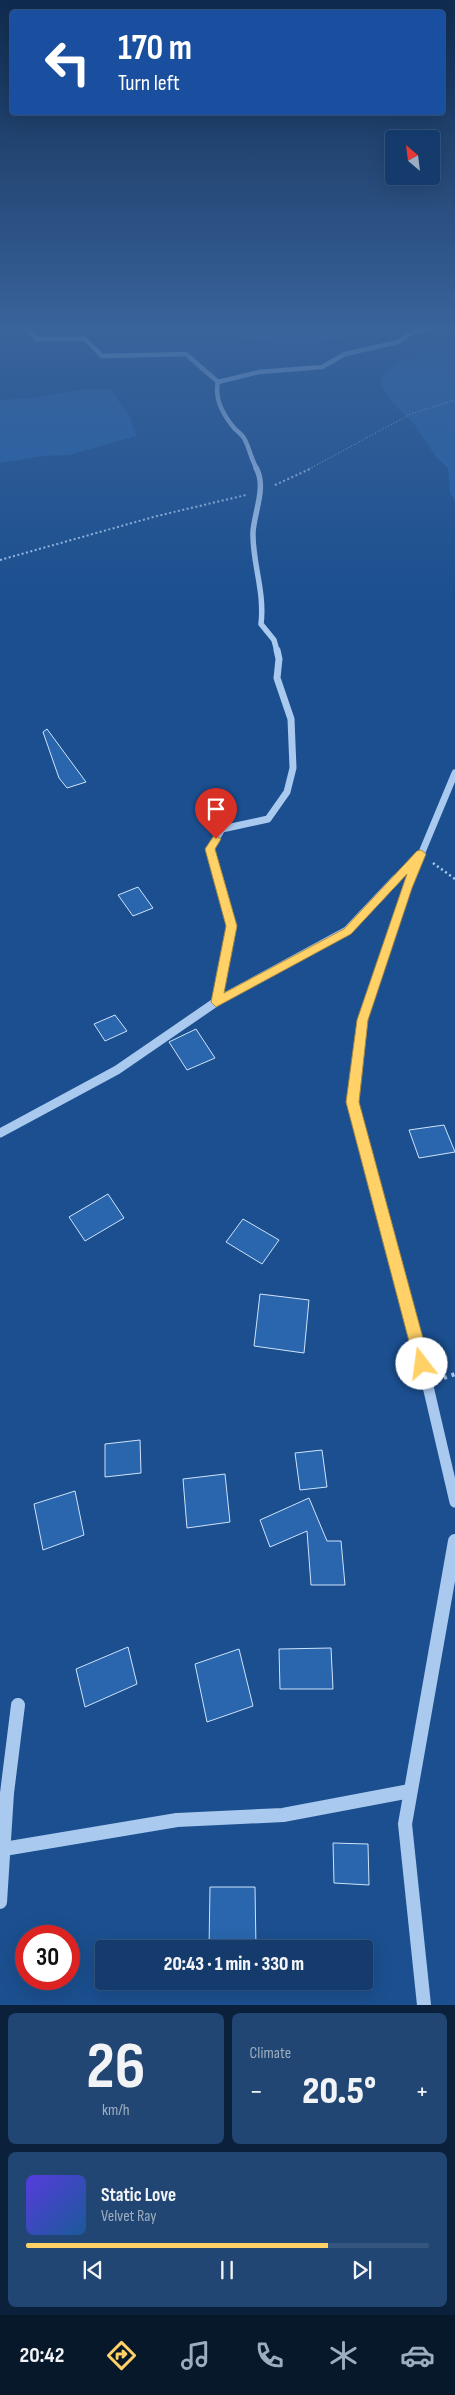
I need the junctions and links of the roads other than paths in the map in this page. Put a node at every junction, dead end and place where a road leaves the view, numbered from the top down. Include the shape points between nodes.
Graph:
1 (228, 419) edge
2 (455, 773) edge
3 (421, 854) junction
4 (216, 1002) junction
5 (0, 1134) edge
6 (455, 1502) edge
7 (455, 1541) edge
8 (18, 1705) dead end
9 (410, 1791) junction
10 (4, 1849) junction
11 (0, 1902) edge
12 (424, 2005) edge

1 - 4 street via 244,438 258,471 260,492 253,533 263,606 261,624 274,640 279,659 277,678 291,719 293,768 287,792 268,819 222,829 210,849 232,926
2 - 3 street
3 - 4 street via 347,931
3 - 6 street via 362,1020 352,1102 427,1382
4 - 5 street via 116,1070
7 - 9 street
8 - 10 street
9 - 10 street via 283,1815 177,1820
9 - 12 street via 405,1824
10 - 11 street

